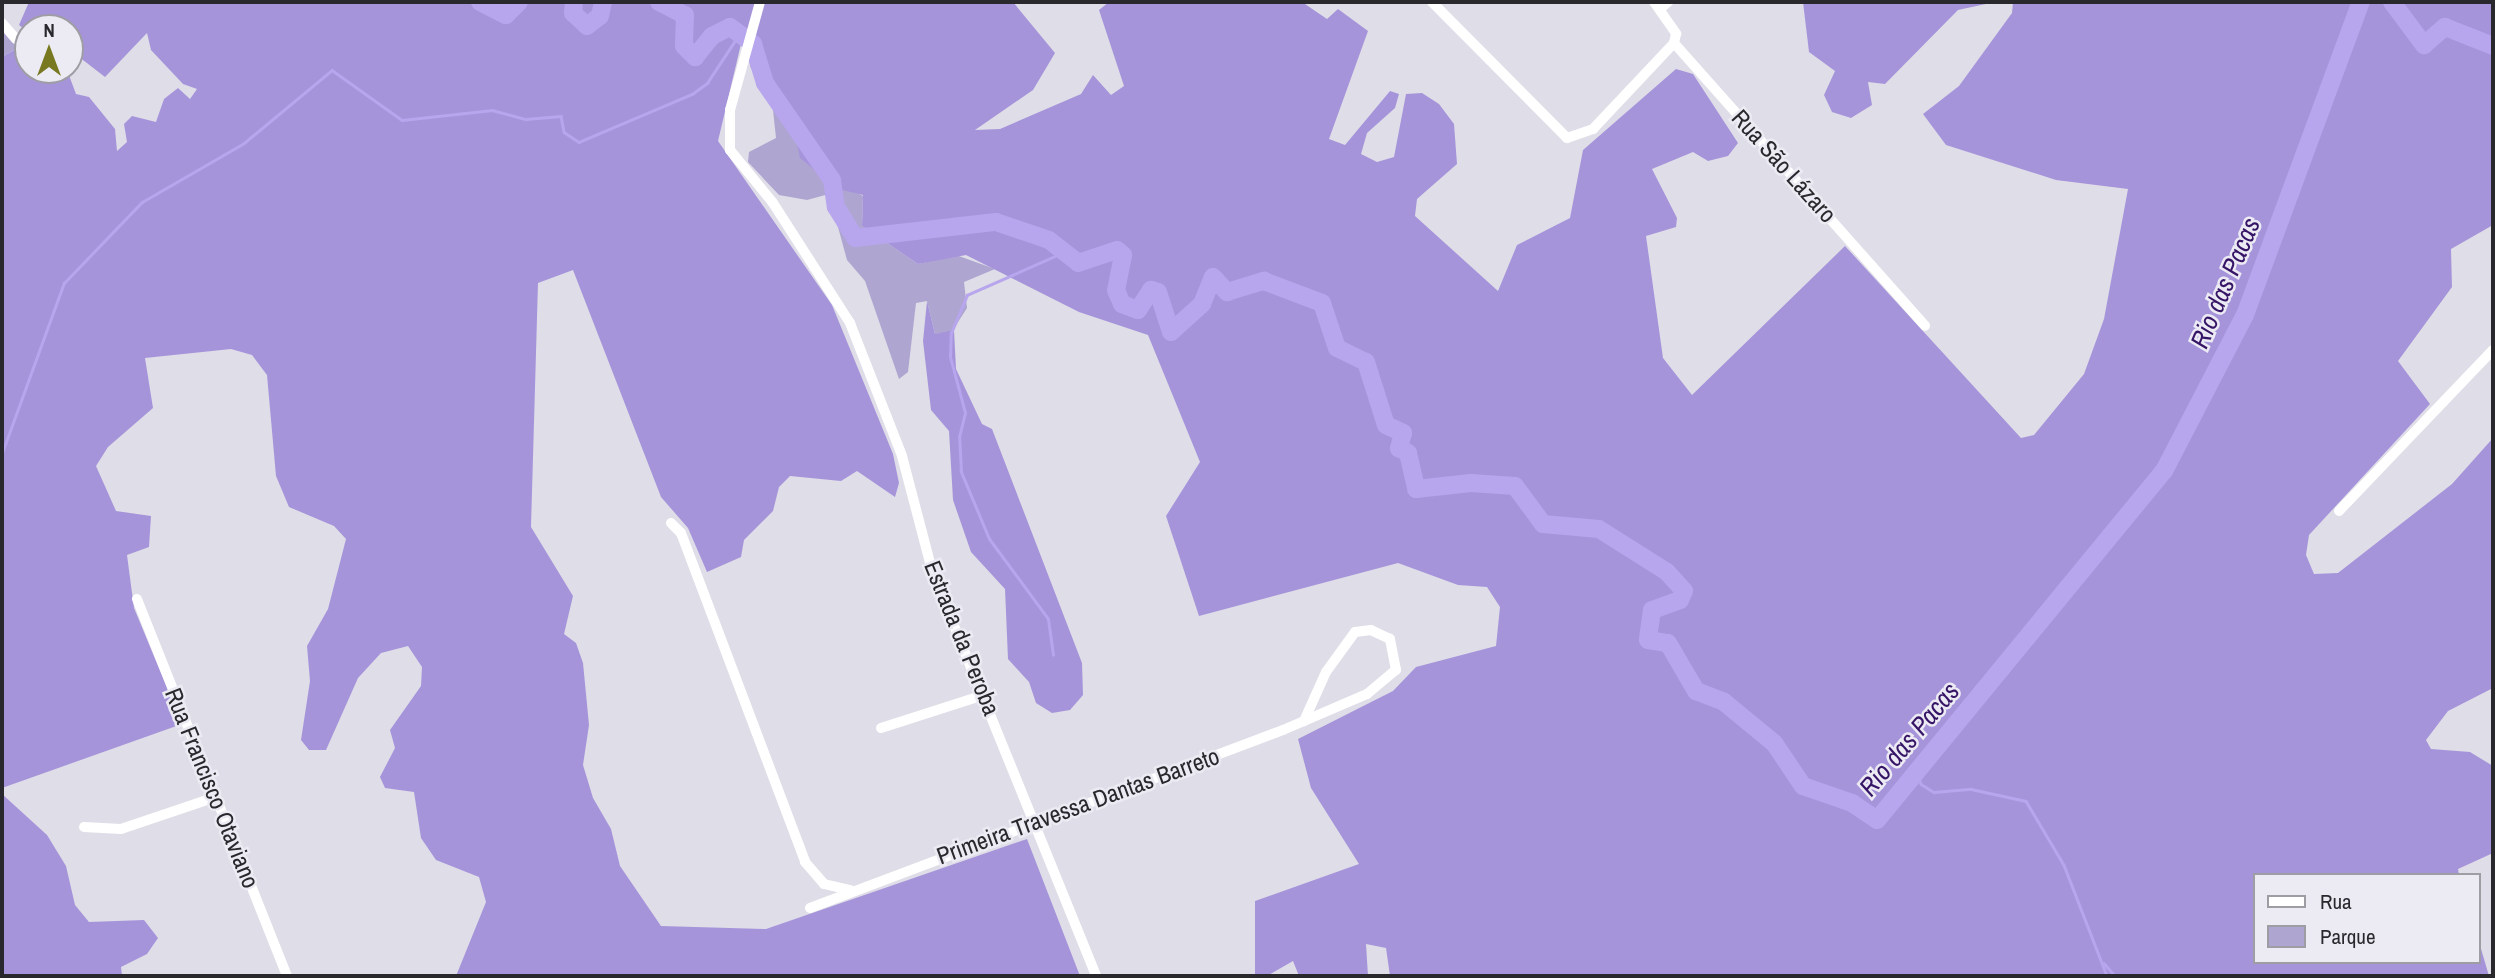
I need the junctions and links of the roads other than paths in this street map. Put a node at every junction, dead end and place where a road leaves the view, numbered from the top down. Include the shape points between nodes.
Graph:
1 (760, 2) edge
2 (1432, 2) edge
3 (1668, 2) edge
4 (1657, 6) edge
5 (2, 23) edge
6 (14, 37) edge
7 (1674, 43) junction
8 (1923, 325) dead end
9 (2493, 350) edge
10 (2339, 511) dead end
11 (671, 523) dead end
12 (137, 599) dead end
13 (985, 695) junction
14 (1304, 721) junction
15 (881, 728) dead end
16 (216, 797) junction
17 (1036, 822) junction
18 (84, 827) dead end
19 (852, 890) junction
20 (810, 908) dead end
21 (288, 976) edge
22 (1096, 976) edge

1 - 13 street, Estrada da Peroba via 730,110 730,150 836,299 902,456 933,574
2 - 7 street via 1567,138 1593,129
3 - 4 street
4 - 7 street, Rua São Lázaro via 1676,34
5 - 6 street
7 - 8 street, Rua São Lázaro
9 - 10 street
11 - 19 street via 681,533 805,862 824,884
12 - 16 street, Rua Francisco Otaviano
13 - 15 street
13 - 17 street, Estrada da Peroba
14 - 14 street, Primeira Travessa Dantas Barreto via 1384,684 1398,657 1390,639 1371,630 1355,632 1326,672
14 - 17 street, Primeira Travessa Dantas Barreto
16 - 18 street via 121,829
16 - 21 street, Rua Francisco Otaviano
17 - 19 street, Primeira Travessa Dantas Barreto
17 - 22 street, Estrada da Peroba
19 - 20 street, Primeira Travessa Dantas Barreto

